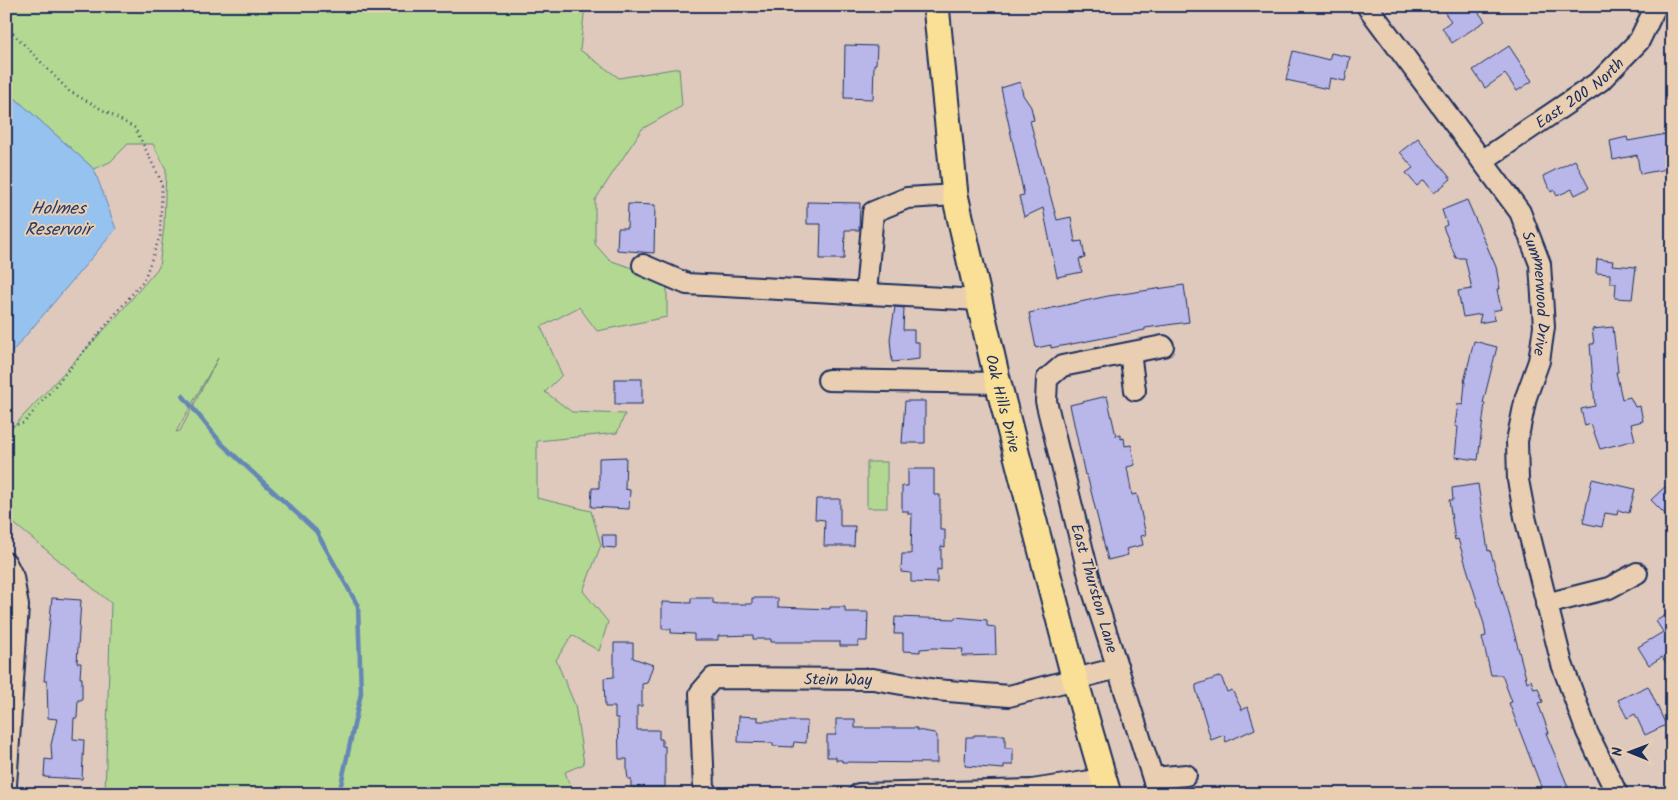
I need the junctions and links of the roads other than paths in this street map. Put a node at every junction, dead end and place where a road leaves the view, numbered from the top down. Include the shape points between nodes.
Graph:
1 (936, 6) edge
2 (1367, 6) edge
3 (1656, 6) edge
4 (1482, 161) junction
5 (955, 195) junction
6 (643, 265) dead end
7 (866, 293) junction
8 (979, 300) junction
9 (1163, 346) dead end
10 (1130, 353) junction
11 (828, 380) dead end
12 (998, 383) junction
13 (1135, 390) dead end
14 (6, 563) edge
15 (1637, 573) dead end
16 (1546, 604) junction
17 (1118, 668) junction
18 (1075, 680) junction
19 (1186, 775) dead end
20 (6, 785) edge
21 (1106, 786) edge
22 (1156, 786) edge
23 (704, 788) dead end
24 (859, 794) edge
25 (1617, 794) edge

1 - 5 main road, Oak Hills Drive
2 - 4 street, Summerwood Drive
3 - 4 street, East 200 North via 1639,41 1600,81
4 - 16 street, Summerwood Drive via 1520,212 1540,264 1544,327 1539,361 1526,397 1517,441 1518,480
5 - 7 street via 907,198 873,212
5 - 8 main road, Oak Hills Drive
6 - 7 street via 687,284
7 - 8 street
8 - 12 main road, Oak Hills Drive
9 - 10 street
10 - 13 street
10 - 17 street, East Thurston Lane via 1062,366 1048,379 1046,401 1090,579
11 - 12 street
12 - 18 main road, Oak Hills Drive
14 - 20 street via 13,577 18,606
15 - 16 street via 1609,588
16 - 25 street, Summerwood Drive via 1562,664 1584,723
17 - 18 street, Stein Way
17 - 22 street, East Thurston Lane
18 - 21 main road, Oak Hills Drive
18 - 23 street, Stein Way via 1009,696 936,690 873,679 713,678 700,693
19 - 22 street
21 - 24 street

